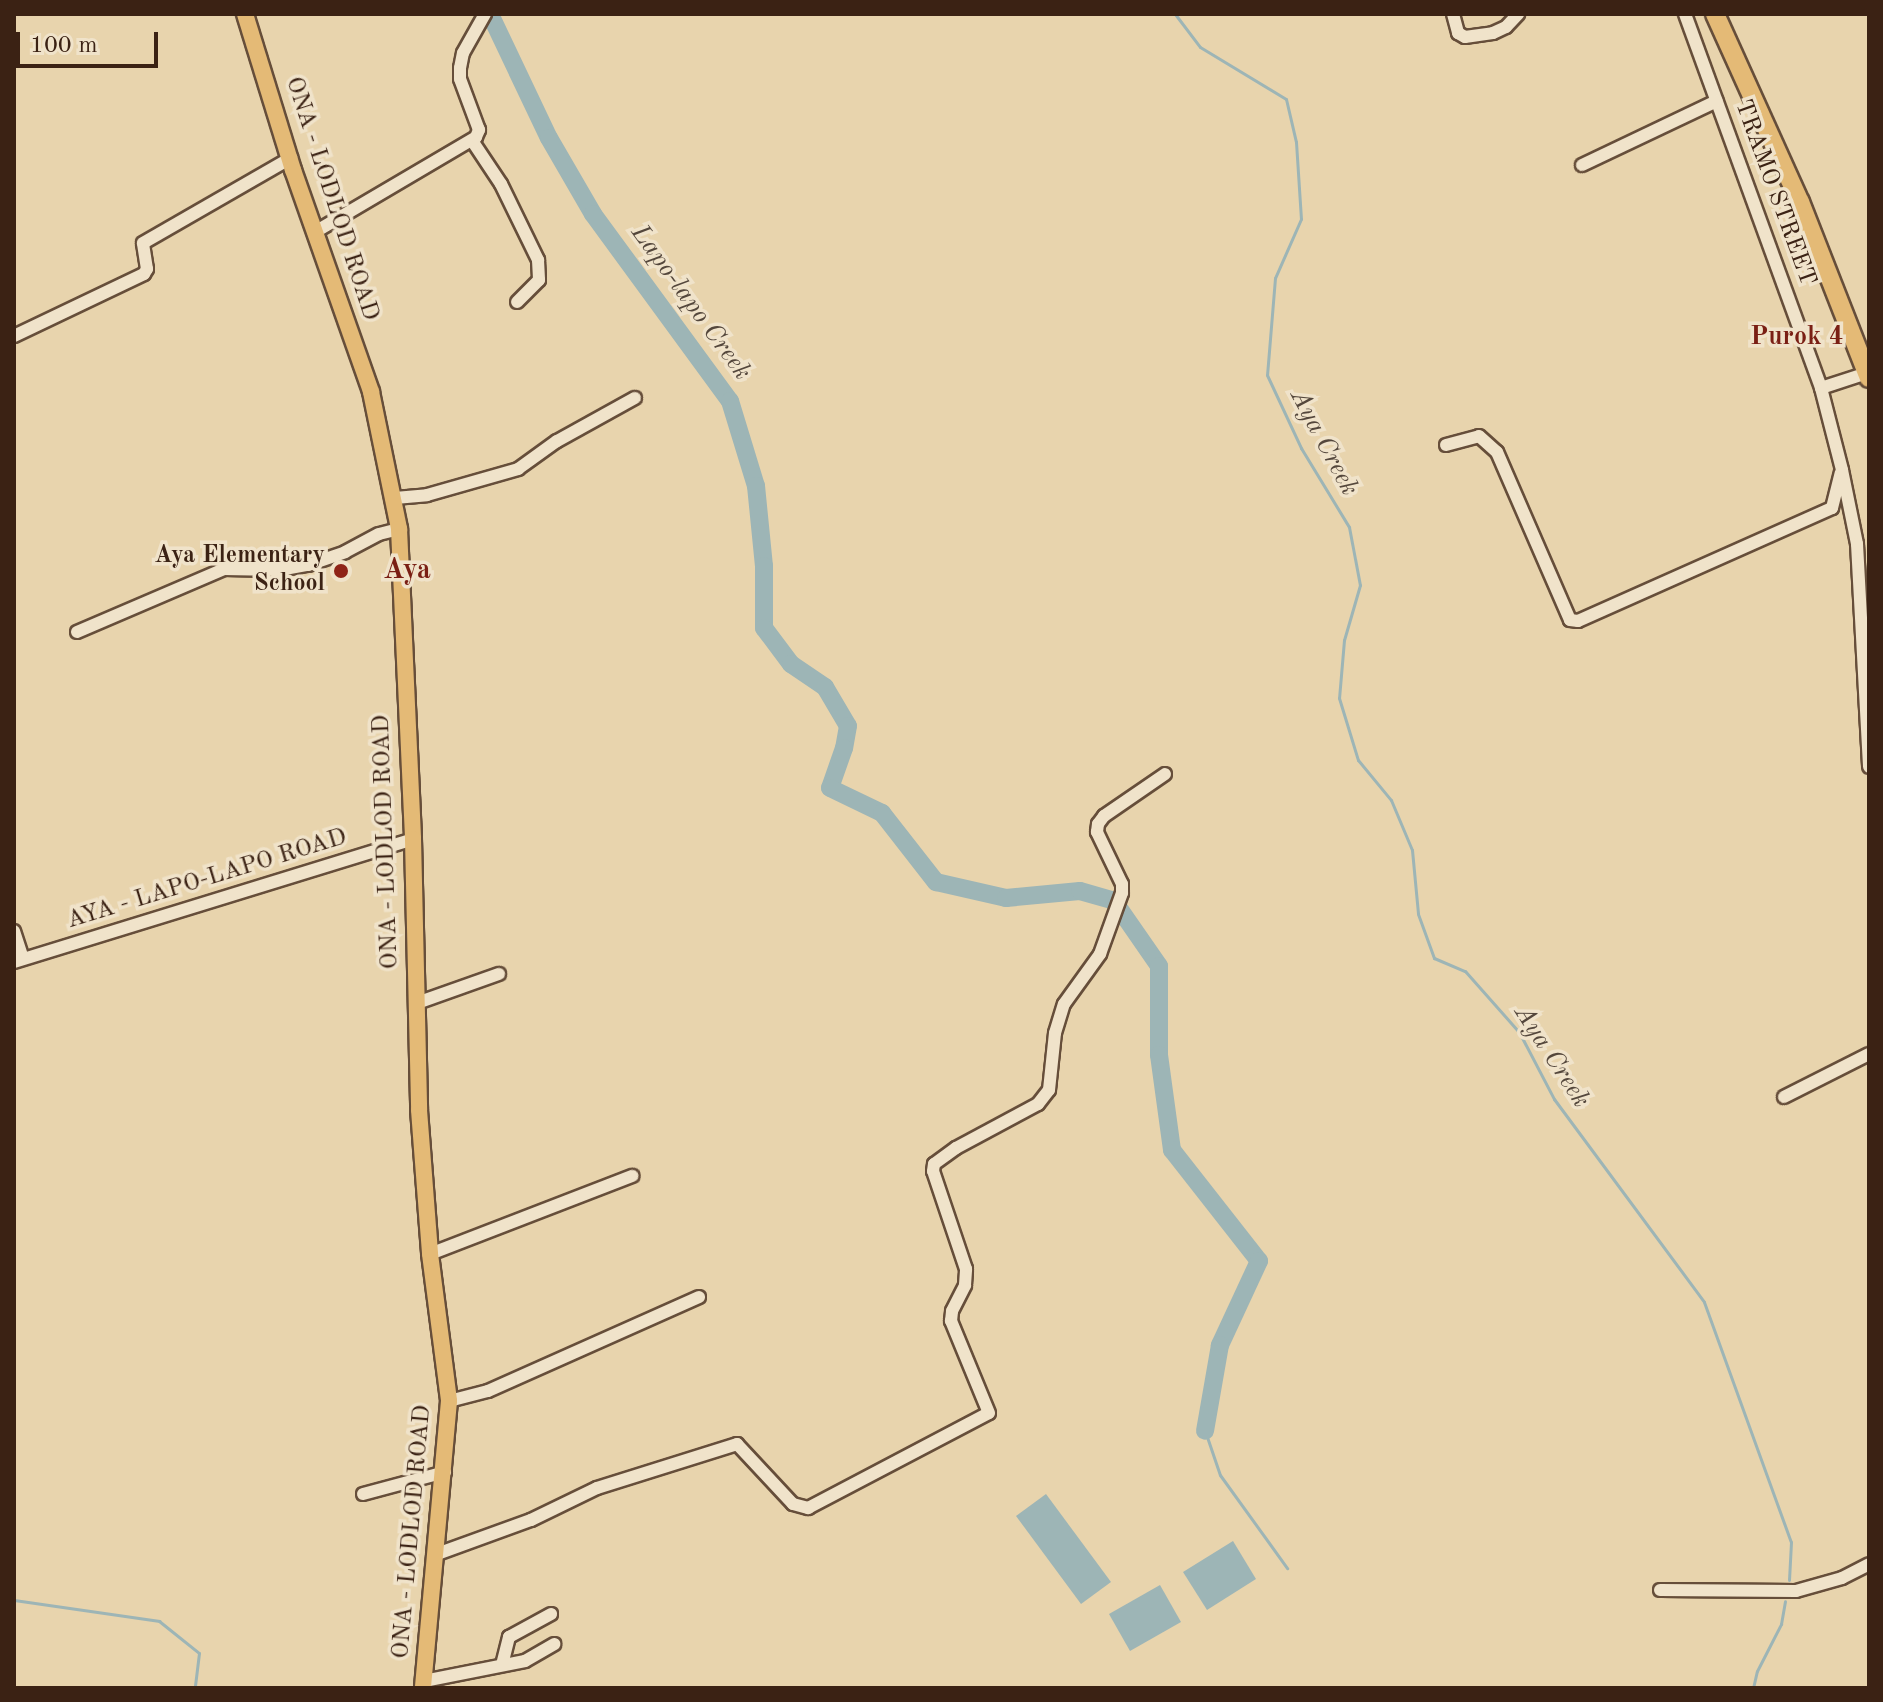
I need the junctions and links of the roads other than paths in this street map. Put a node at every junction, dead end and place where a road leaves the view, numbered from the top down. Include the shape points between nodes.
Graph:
1 (245, 14) edge
2 (1453, 14) edge
3 (1518, 14) edge
4 (1685, 14) edge
5 (1715, 14) edge
6 (483, 17) edge
7 (1717, 101) junction
8 (473, 142) junction
9 (291, 158) junction
10 (1582, 165) dead end
11 (315, 232) junction
12 (517, 302) dead end
13 (14, 336) edge
14 (1868, 375) edge
15 (1821, 388) junction
16 (635, 398) dead end
17 (1446, 445) dead end
18 (1842, 470) junction
19 (395, 498) junction
20 (399, 529) junction
21 (77, 632) dead end
22 (1866, 637) edge
23 (1869, 767) edge
24 (1165, 774) dead end
25 (413, 839) junction
26 (14, 931) edge
27 (18, 961) edge
28 (499, 974) dead end
29 (417, 1003) junction
30 (1869, 1054) edge
31 (1784, 1097) dead end
32 (632, 1176) dead end
33 (430, 1254) junction
34 (699, 1297) dead end
35 (449, 1401) junction
36 (445, 1472) junction
37 (363, 1494) dead end
38 (437, 1554) junction
39 (1869, 1564) edge
40 (1660, 1590) dead end
41 (551, 1614) dead end
42 (554, 1644) dead end
43 (502, 1665) junction
44 (424, 1684) edge

1 - 9 main road, ONA - LODLOD ROAD
2 - 3 street via 1458,33 1465,37 1493,33
4 - 7 street, TRAMO STREET
5 - 14 highway via 1800,202
6 - 8 street via 460,68 479,130
7 - 10 street
7 - 15 street, TRAMO STREET
8 - 11 street
8 - 12 street via 501,184 538,260 539,280
9 - 11 main road, ONA - LODLOD ROAD
9 - 13 street via 143,243 144,274
11 - 19 main road, ONA - LODLOD ROAD via 371,392
14 - 15 street
15 - 18 street, TRAMO STREET
16 - 19 street via 518,469 427,495
17 - 18 street via 1479,436 1497,452 1570,620 1578,621 1832,508
18 - 22 street, TRAMO STREET via 1857,544
19 - 20 main road, ONA - LODLOD ROAD
20 - 21 street via 290,569 224,569
20 - 25 main road, ONA - LODLOD ROAD
22 - 23 street, TRAMO STREET
24 - 38 street via 1098,824 1122,893 1100,954 1064,1004 1049,1090 1038,1104 934,1164 966,1269 951,1321 989,1413 808,1508 793,1504 737,1444 597,1488 531,1520
25 - 27 street, AYA - LAPO-LAPO ROAD
25 - 29 main road, ONA - LODLOD ROAD
26 - 27 street
28 - 29 street
29 - 33 main road, ONA - LODLOD ROAD
30 - 31 street
32 - 33 street
33 - 35 main road, ONA - LODLOD ROAD
34 - 35 street via 488,1391
35 - 36 main road, ONA - LODLOD ROAD
36 - 37 street
36 - 38 main road, ONA - LODLOD ROAD
38 - 44 main road, ONA - LODLOD ROAD
39 - 40 street via 1796,1591
41 - 43 street via 509,1637
42 - 43 street via 525,1661
43 - 44 street

